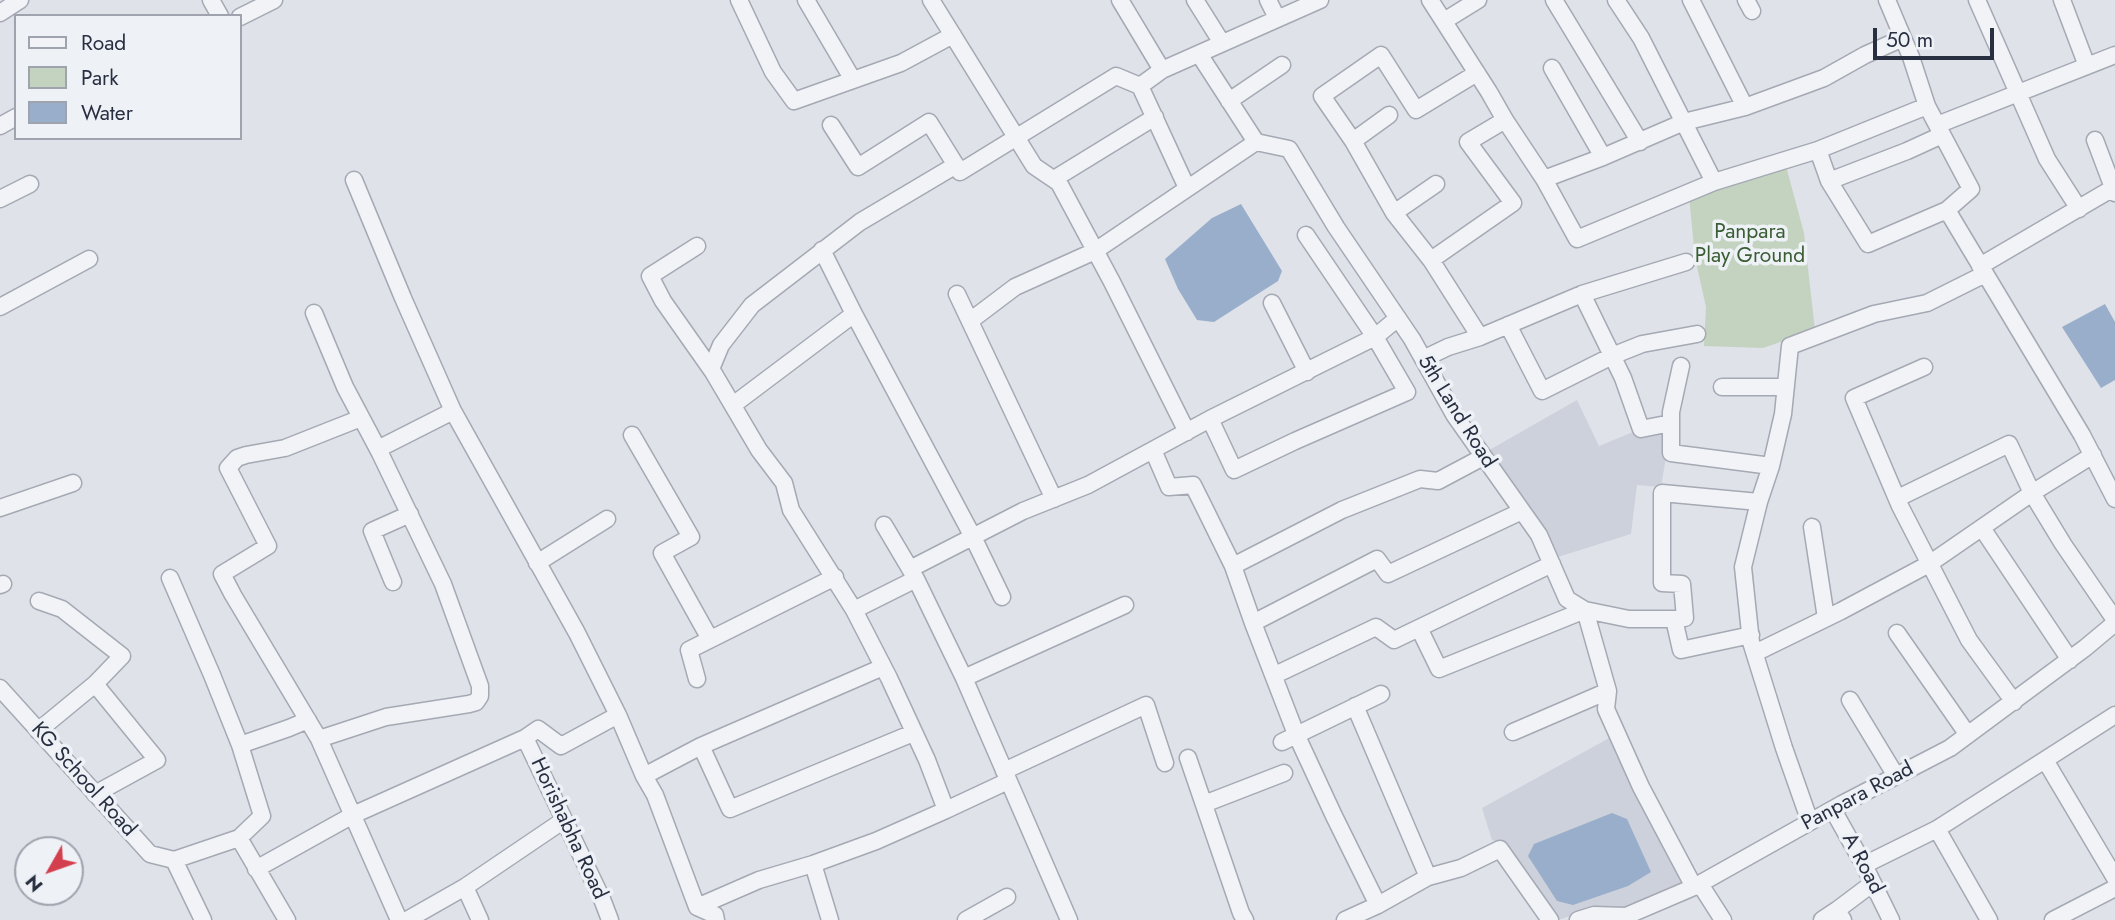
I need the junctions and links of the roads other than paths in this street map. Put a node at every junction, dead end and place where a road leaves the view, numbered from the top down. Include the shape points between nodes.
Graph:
1 (20, 0) edge
2 (274, 0) edge
3 (739, 0) edge
4 (806, 0) edge
5 (931, 0) edge
6 (1120, 0) edge
7 (1195, 0) edge
8 (1268, 0) edge
9 (1320, 0) edge
10 (1430, 0) edge
11 (1478, 0) edge
12 (1554, 0) edge
13 (1616, 0) edge
14 (1692, 0) edge
15 (1888, 0) edge
16 (1977, 0) edge
17 (2062, 0) edge
18 (0, 13) edge
19 (242, 16) edge
20 (1277, 18) junction
21 (1444, 20) junction
22 (953, 35) junction
23 (1903, 38) junction
24 (1222, 43) junction
25 (1199, 54) junction
26 (2115, 55) edge
27 (1282, 65) dead end
28 (2087, 66) junction
29 (1552, 68) dead end
30 (1163, 70) junction
31 (1477, 73) junction
32 (853, 80) junction
33 (1140, 86) junction
34 (2017, 94) junction
35 (1229, 101) junction
36 (1927, 106) junction
37 (1745, 107) junction
38 (1388, 115) dead end
39 (1155, 117) junction
40 (1505, 120) junction
41 (1684, 122) junction
42 (831, 125) dead end
43 (1940, 130) junction
44 (1016, 138) junction
45 (1353, 141) junction
46 (2095, 141) dead end
47 (1256, 142) junction
48 (1640, 142) junction
49 (1818, 150) junction
50 (1603, 157) junction
51 (956, 165) junction
52 (1054, 179) junction
53 (1544, 179) junction
54 (354, 180) dead end
55 (1829, 181) junction
56 (1714, 182) junction
57 (30, 184) dead end
58 (1436, 184) dead end
59 (1188, 188) junction
60 (2114, 189) edge
61 (0, 199) edge
62 (2078, 209) junction
63 (1947, 210) junction
64 (1394, 213) junction
65 (1307, 235) dead end
66 (697, 246) dead end
67 (822, 250) junction
68 (1095, 251) junction
69 (89, 259) dead end
70 (1431, 260) junction
71 (1686, 262) dead end
72 (1983, 270) junction
73 (957, 294) dead end
74 (1582, 294) junction
75 (1272, 303) dead end
76 (0, 307) edge
77 (314, 313) dead end
78 (854, 314) junction
79 (1398, 318) junction
80 (970, 321) junction
81 (1508, 325) junction
82 (1697, 334) dead end
83 (1375, 337) junction
84 (1480, 337) junction
85 (1612, 356) junction
86 (1423, 359) junction
87 (1682, 366) dead end
88 (1924, 368) dead end
89 (711, 369) junction
90 (1307, 372) junction
91 (1722, 387) dead end
92 (1786, 387) junction
93 (733, 405) junction
94 (453, 411) junction
95 (361, 418) junction
96 (1210, 419) junction
97 (1671, 423) junction
98 (1187, 432) junction
99 (632, 435) dead end
100 (378, 449) junction
101 (1153, 450) junction
102 (2093, 455) junction
103 (1483, 457) junction
104 (1771, 466) junction
105 (73, 483) dead end
106 (2032, 493) junction
107 (1898, 498) junction
108 (1054, 499) junction
109 (2115, 499) edge
110 (1759, 502) junction
111 (0, 508) edge
112 (1522, 511) junction
113 (410, 514) junction
114 (607, 519) dead end
115 (884, 525) dead end
116 (1812, 527) dead end
117 (1982, 528) junction
118 (973, 537) junction
119 (537, 563) junction
120 (1552, 564) junction
121 (1929, 564) junction
122 (1233, 566) junction
123 (913, 574) junction
124 (835, 577) junction
125 (170, 578) dead end
126 (393, 582) dead end
127 (1002, 597) dead end
128 (39, 601) dead end
129 (1125, 605) dead end
130 (854, 610) junction
131 (1585, 611) junction
132 (1826, 618) junction
133 (1674, 619) junction
134 (2115, 622) edge
135 (1253, 623) junction
136 (1419, 628) junction
137 (1897, 633) dead end
138 (1751, 635) junction
139 (710, 639) junction
140 (1755, 653) junction
141 (2070, 660) junction
142 (883, 667) junction
143 (1275, 675) junction
144 (964, 678) junction
145 (697, 679) dead end
146 (95, 684) junction
147 (0, 688) edge
148 (1608, 691) junction
149 (1381, 694) dead end
150 (1850, 700) dead end
151 (2014, 702) junction
152 (1355, 706) junction
153 (618, 715) junction
154 (2115, 715) edge
155 (308, 720) junction
156 (38, 731) junction
157 (1514, 732) dead end
158 (913, 733) junction
159 (1968, 735) junction
160 (525, 738) junction
161 (1289, 738) junction
162 (319, 739) junction
163 (240, 746) junction
164 (701, 747) junction
165 (1188, 758) dead end
166 (2045, 760) junction
167 (1165, 763) dead end
168 (1283, 773) dead end
169 (644, 776) junction
170 (1006, 776) junction
171 (1896, 776) junction
172 (95, 794) junction
173 (1204, 804) junction
174 (946, 810) junction
175 (1833, 810) junction
176 (353, 815) junction
177 (564, 820) junction
178 (1810, 822) junction
179 (1937, 829) junction
180 (239, 838) junction
181 (174, 860) junction
182 (813, 864) junction
183 (1864, 865) junction
184 (256, 869) junction
185 (1428, 877) junction
186 (2115, 878) edge
187 (1873, 883) junction
188 (1697, 885) junction
189 (465, 887) junction
190 (2115, 888) edge
191 (1007, 897) dead end
192 (1378, 905) junction
193 (697, 907) junction
194 (1840, 915) edge
195 (203, 920) edge
196 (287, 920) edge
197 (399, 920) edge
198 (407, 920) edge
199 (480, 920) edge
200 (610, 920) edge
201 (716, 920) edge
202 (830, 920) edge
203 (967, 920) edge
204 (1069, 920) edge
205 (1245, 920) edge
206 (1345, 920) edge
207 (1550, 920) edge
208 (1578, 920) edge
209 (1723, 920) edge
210 (1822, 920) edge
211 (1891, 920) edge
212 (1989, 920) edge
213 (2053, 920) edge

1 - 18 street
2 - 19 street
3 - 32 street via 773,72 794,101
4 - 32 street
5 - 22 street
6 - 30 street
7 - 24 street
8 - 20 street
9 - 20 street
10 - 21 street
11 - 21 street
12 - 48 street
13 - 41 street
14 - 37 street
15 - 23 street
16 - 34 street
17 - 28 street
20 - 24 street
21 - 31 street
22 - 32 street via 901,63
22 - 44 street
23 - 36 street
23 - 37 street via 1824,78
24 - 25 street
25 - 30 street
25 - 35 street
26 - 28 street
27 - 35 street
28 - 34 street
29 - 50 street
30 - 33 street
31 - 40 street
31 - 45 street via 1416,110 1381,54 1322,96
33 - 39 street
33 - 44 street via 1116,76
34 - 43 street
34 - 62 street via 2047,159
35 - 47 street
36 - 43 street
36 - 49 street
37 - 41 street
38 - 45 street
39 - 52 street
39 - 59 street
40 - 53 street
40 - 70 street via 1468,142 1513,203
41 - 48 street
41 - 56 street
42 - 51 street via 858,167 929,122
43 - 55 street via 1907,151
43 - 63 street via 1971,189
44 - 51 street via 960,172
44 - 52 street via 1034,166
45 - 64 street
46 - 60 street
47 - 59 street
47 - 79 street, 5th Land Road via 1289,149
48 - 50 street
49 - 55 street
49 - 56 street
50 - 53 street
51 - 67 street
52 - 68 street
53 - 56 street via 1577,239
54 - 94 street
55 - 63 street via 1868,244
57 - 61 street
58 - 64 street
59 - 68 street
60 - 62 street
62 - 72 street
63 - 72 street
64 - 70 street
65 - 83 street
66 - 89 street via 650,276
67 - 78 street
67 - 89 street via 752,304 721,345
68 - 80 street via 1015,287
68 - 98 street
69 - 76 street
70 - 84 street
71 - 74 street
72 - 92 street via 1927,303 1874,314 1790,346
72 - 102 street
73 - 80 street
74 - 81 street
74 - 85 street
75 - 90 street
77 - 95 street
78 - 93 street
78 - 118 street
79 - 83 street
79 - 86 street, 5th Land Road
80 - 108 street
81 - 84 street
81 - 85 street via 1542,391
82 - 85 street via 1643,344
83 - 90 street
83 - 96 street via 1407,392 1234,470
84 - 86 street
85 - 97 street via 1641,429
86 - 103 street, 5th Land Road
87 - 97 street
88 - 107 street via 1854,398
89 - 93 street
90 - 96 street
91 - 92 street
92 - 104 street
93 - 124 street via 785,483 791,510
94 - 100 street
94 - 119 street
95 - 100 street
95 - 155 street via 285,448 237,458 228,468 268,546 222,574
96 - 98 street
97 - 104 street via 1671,453
98 - 101 street
99 - 139 street via 691,537 662,553
100 - 113 street
101 - 108 street
101 - 122 street via 1169,487 1193,485
102 - 106 street
102 - 109 street
103 - 112 street, 5th Land Road
103 - 122 street via 1438,481 1420,479 1342,510
104 - 110 street
105 - 111 street
106 - 107 street via 2009,444
106 - 117 street
106 - 134 street
107 - 121 street
108 - 118 street
110 - 133 street via 1662,493 1662,583 1682,584 1685,618
110 - 138 street via 1744,567
112 - 120 street, 5th Land Road
112 - 135 street via 1388,574 1377,559
113 - 126 street via 372,531
113 - 162 street via 443,584 481,696 469,704 386,717
114 - 119 street
115 - 123 street
116 - 132 street
117 - 121 street
117 - 141 street
118 - 123 street
118 - 127 street
119 - 153 street
120 - 131 street, 5th Land Road via 1567,599
120 - 136 street
121 - 132 street
121 - 151 street via 1969,640
122 - 135 street
123 - 130 street
123 - 144 street
124 - 130 street
124 - 139 street
125 - 163 street
128 - 146 street via 62,609 122,656
129 - 144 street
130 - 142 street
131 - 133 street via 1629,619
131 - 136 street via 1439,670
131 - 148 street, 5th Land Road
132 - 140 street
133 - 138 street via 1681,650
134 - 141 street, Panpara Road
135 - 143 street
136 - 143 street via 1394,640 1376,627
137 - 159 street
138 - 140 street
139 - 145 street via 689,650
140 - 178 street
141 - 151 street, Panpara Road
142 - 158 street
142 - 164 street
143 - 161 street
144 - 170 street
146 - 156 street
146 - 172 street via 157,760
147 - 156 street, KG School Road
148 - 157 street
148 - 188 street, 5th Land Road via 1606,709 1641,787
149 - 152 street
150 - 171 street
151 - 159 street, Panpara Road
152 - 161 street
152 - 185 street
153 - 160 street via 561,746 538,729
153 - 169 street
154 - 166 street
155 - 162 street
155 - 163 street
156 - 172 street, KG School Road
158 - 164 street via 730,810
158 - 174 street
159 - 171 street, Panpara Road
160 - 176 street
160 - 177 street, Horishabha Road
161 - 192 street
162 - 176 street
163 - 180 street via 262,816
164 - 169 street
165 - 173 street
166 - 179 street
166 - 186 street
167 - 170 street via 1146,705
168 - 173 street
169 - 193 street
170 - 174 street
170 - 204 street
171 - 175 street, Panpara Road
172 - 181 street, KG School Road via 150,854
173 - 205 street
174 - 182 street
175 - 178 street, Panpara Road
175 - 183 street, A Road
176 - 184 street
176 - 197 street
177 - 189 street
177 - 200 street, Horishabha Road
178 - 188 street, Panpara Road
179 - 183 street
179 - 212 street
180 - 181 street
180 - 184 street
181 - 195 street
182 - 193 street via 758,880
182 - 202 street
183 - 187 street, A Road
184 - 196 street
185 - 192 street
185 - 207 street via 1461,868 1500,849
187 - 194 street
187 - 211 street, A Road
188 - 208 street, Panpara Road via 1626,916 1594,915
188 - 209 street, 5th Land Road
189 - 198 street
189 - 199 street
190 - 213 street
191 - 203 street
192 - 206 street
193 - 201 street via 715,915
194 - 210 street

